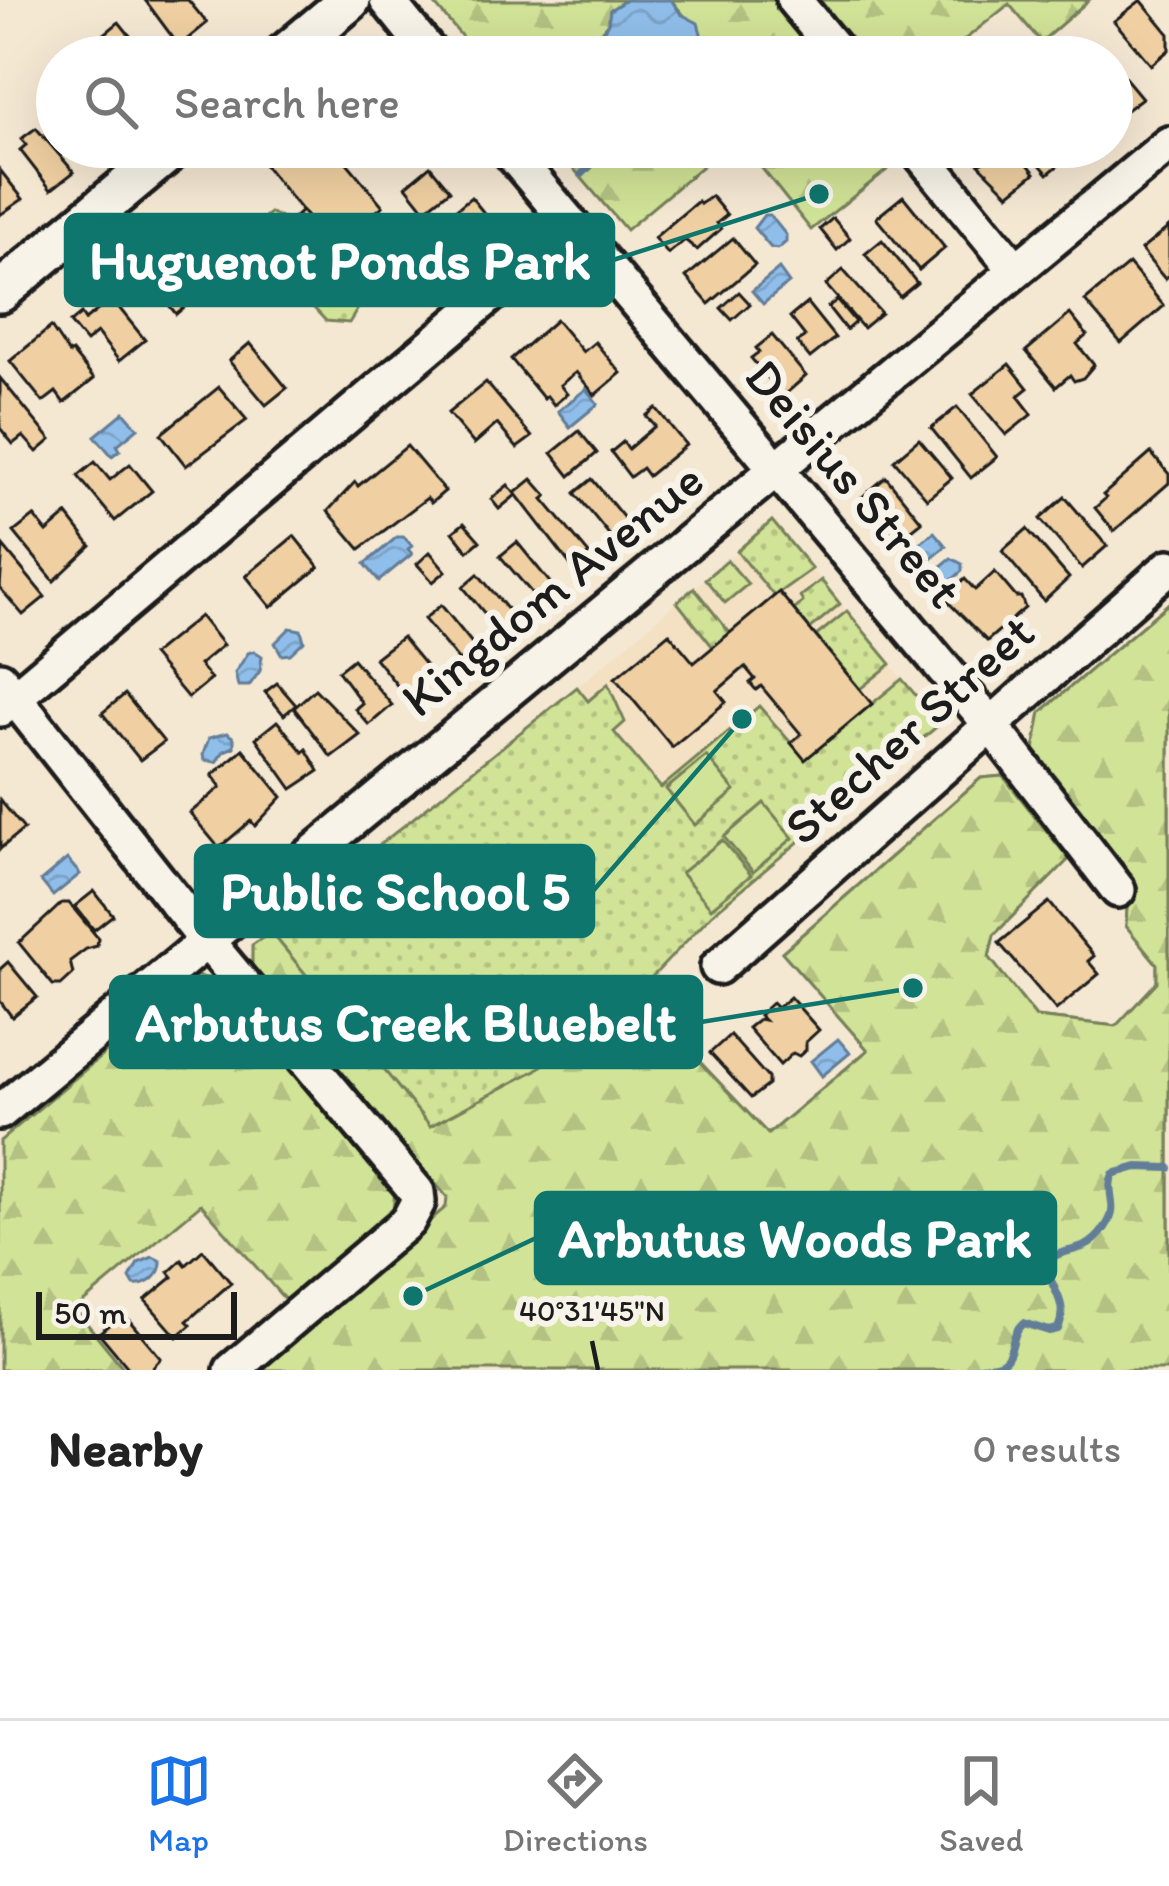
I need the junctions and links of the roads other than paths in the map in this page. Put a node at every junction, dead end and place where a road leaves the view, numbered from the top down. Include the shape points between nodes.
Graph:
1 (350, 0) edge
2 (387, 0) edge
3 (794, 0) edge
4 (307, 36) edge
5 (417, 36) edge
6 (824, 36) edge
7 (1169, 144) edge
8 (149, 168) edge
9 (523, 168) edge
10 (932, 168) edge
11 (571, 227) junction
12 (1016, 270) junction
13 (0, 292) edge
14 (778, 470) junction
15 (1169, 567) edge
16 (5, 696) edge
17 (990, 724) junction
18 (1118, 890) dead end
19 (205, 939) junction
20 (718, 968) dead end
21 (0, 1112) edge
22 (232, 1370) edge

1 - 4 street
2 - 5 street
3 - 6 street
7 - 12 street, Kingdom Avenue
8 - 13 street
9 - 11 street, Deisius Street
10 - 12 street
11 - 14 street, Deisius Street
11 - 16 street
12 - 14 street, Kingdom Avenue
14 - 17 street, Deisius Street
14 - 19 street, Kingdom Avenue
15 - 17 street, Stecher Street
16 - 19 street
17 - 18 street, Deisius Street
17 - 20 street, Stecher Street
19 - 21 street, Kingdom Avenue
19 - 22 street via 411,1182 418,1202 408,1221

